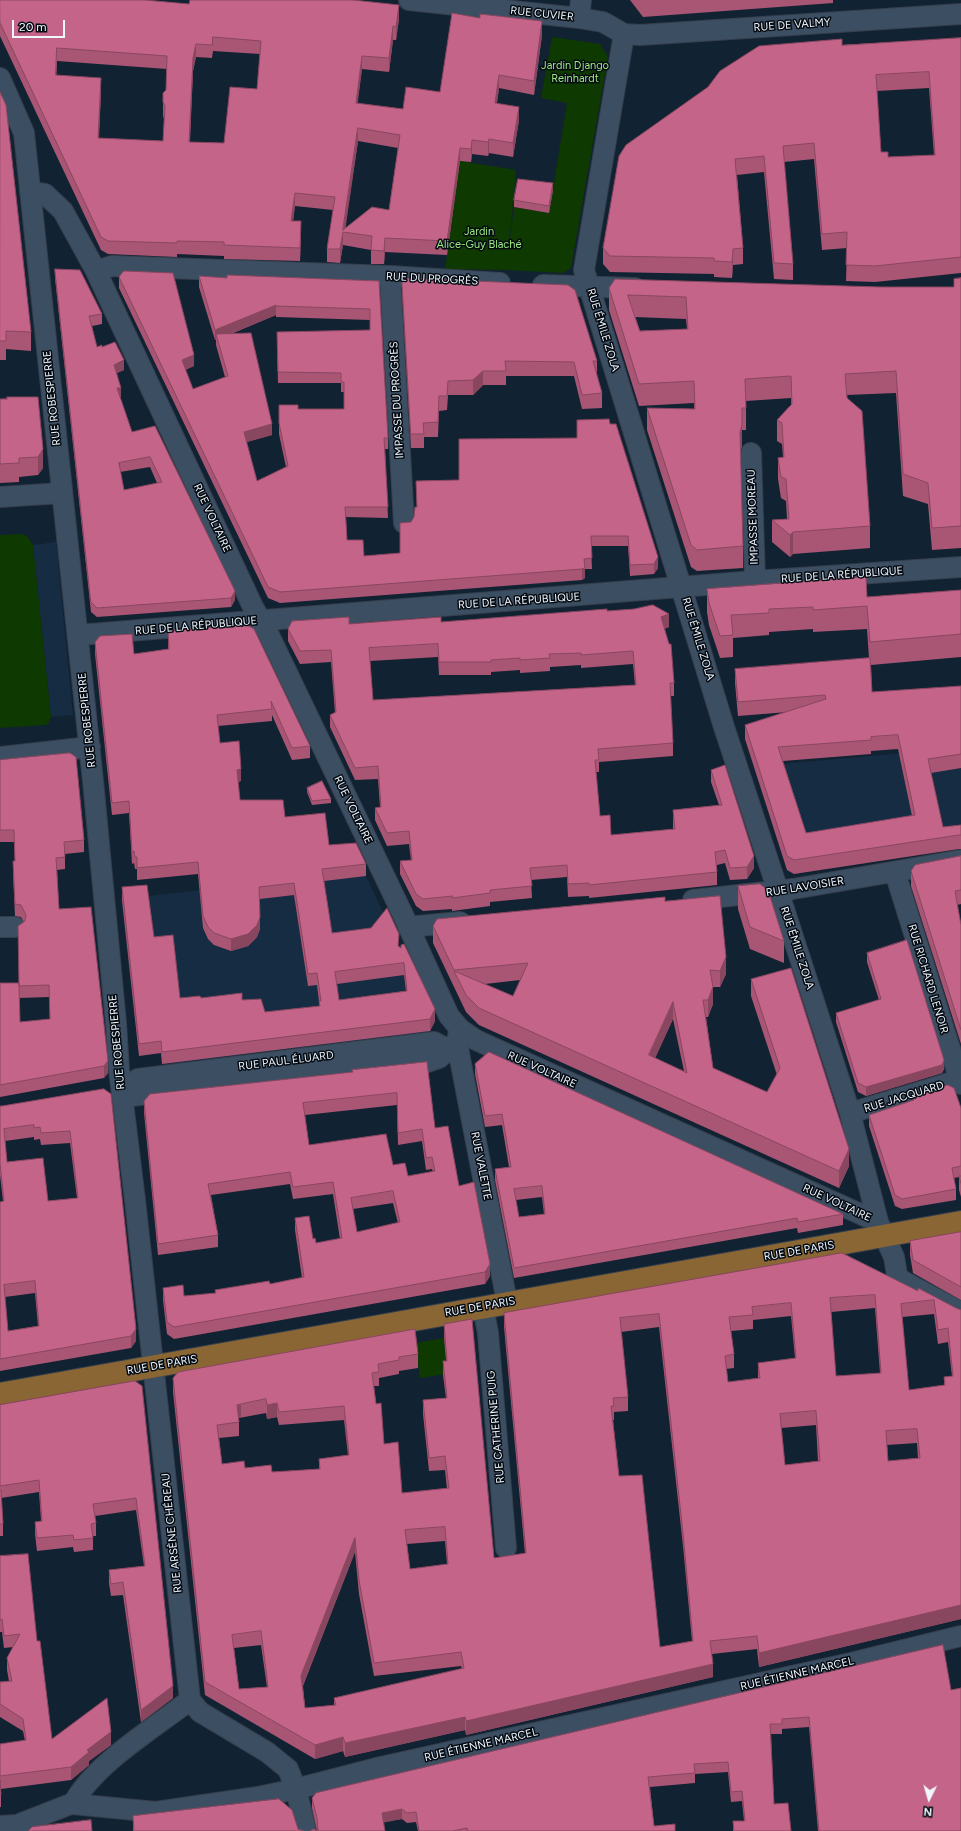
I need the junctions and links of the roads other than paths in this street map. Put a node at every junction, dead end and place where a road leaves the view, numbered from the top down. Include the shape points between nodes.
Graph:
1 (409, 0) edge
2 (580, 9) edge
3 (961, 14) edge
4 (624, 34) junction
5 (0, 78) edge
6 (30, 192) junction
7 (96, 271) junction
8 (390, 276) junction
9 (590, 287) junction
10 (650, 289) edge
11 (751, 453) dead end
12 (62, 493) junction
13 (0, 497) edge
14 (404, 523) edge
15 (961, 567) edge
16 (755, 581) junction
17 (682, 588) junction
18 (261, 621) junction
19 (78, 635) junction
20 (90, 747) junction
21 (0, 757) edge
22 (961, 860) edge
23 (898, 872) junction
24 (778, 891) junction
25 (675, 902) edge
26 (478, 920) edge
27 (408, 927) junction
28 (455, 1040) junction
29 (960, 1082) edge
30 (101, 1091) edge
31 (125, 1093) junction
32 (850, 1113) junction
33 (961, 1222) edge
34 (882, 1229) junction
35 (507, 1302) junction
36 (483, 1307) junction
37 (961, 1312) edge
38 (153, 1366) junction
39 (0, 1394) edge
40 (506, 1548) dead end
41 (961, 1636) edge
42 (190, 1700) junction
43 (296, 1789) junction
44 (74, 1804) junction
45 (12, 1827) edge
46 (306, 1831) edge

1 - 2 street, RUE CUVIER
2 - 4 street, RUE CUVIER
3 - 4 street, RUE DE VALMY
4 - 9 street, RUE ÉMILE ZOLA via 584,270
5 - 6 street, RUE ROBESPIERRE via 24,133
6 - 7 street, RUE VOLTAIRE via 45,194 63,211
6 - 12 street, RUE ROBESPIERRE
7 - 8 street, RUE DU PROGRÈS via 112,266
7 - 18 street, RUE VOLTAIRE
8 - 9 street, RUE DU PROGRÈS
8 - 14 street, IMPASSE DU PROGRÈS
9 - 10 street, RUE DU PROGRÈS
9 - 17 street, RUE ÉMILE ZOLA
11 - 16 street, IMPASSE MOREAU
12 - 13 street
12 - 19 street, RUE ROBESPIERRE
15 - 16 street, RUE DE LA RÉPUBLIQUE
16 - 17 street, RUE DE LA RÉPUBLIQUE
17 - 18 street, RUE DE LA RÉPUBLIQUE
17 - 24 street, RUE ÉMILE ZOLA
18 - 19 street, RUE DE LA RÉPUBLIQUE
18 - 27 street, RUE VOLTAIRE
19 - 20 street, RUE ROBESPIERRE
20 - 21 street
20 - 31 street, RUE ROBESPIERRE
22 - 23 street, RUE LAVOISIER
23 - 24 street, RUE LAVOISIER
23 - 29 street, RUE RICHARD LENOIR via 898,882
24 - 25 street, RUE LAVOISIER
24 - 32 street, RUE ÉMILE ZOLA
26 - 27 street
27 - 28 street, RUE VOLTAIRE via 449,1016
28 - 31 street, RUE PAUL ÉLUARD via 439,1058 427,1062
28 - 34 street, RUE VOLTAIRE via 476,1040
28 - 35 street, RUE VALETTE
29 - 32 street, RUE JACQUARD
30 - 31 street, RUE PAUL ÉLUARD
31 - 38 street, RUE ROBESPIERRE
32 - 34 street, RUE ÉMILE ZOLA
33 - 34 main road, RUE DE PARIS
34 - 35 main road, RUE DE PARIS
34 - 37 street, RUE ÉMILE ZOLA via 894,1257 897,1275 901,1280
35 - 36 main road, RUE DE PARIS
36 - 38 main road, RUE DE PARIS
36 - 40 street, RUE CATHERINE PUIG via 487,1325
38 - 39 main road, RUE DE PARIS
38 - 42 street, RUE ARSÈNE CHÉREAU
41 - 43 street, RUE ÉTIENNE MARCEL via 381,1767
42 - 43 street via 200,1712 266,1752 288,1769
42 - 44 street via 109,1762 80,1792
43 - 44 street, RUE ÉTIENNE MARCEL via 156,1812
43 - 46 street
44 - 45 street, RUE ÉTIENNE MARCEL

